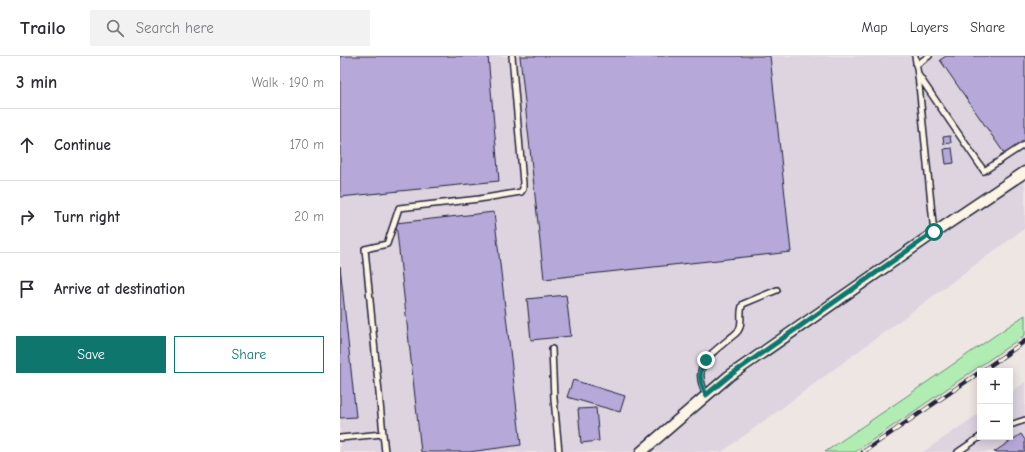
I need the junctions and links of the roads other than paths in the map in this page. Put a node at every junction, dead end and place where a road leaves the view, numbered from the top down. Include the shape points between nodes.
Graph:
1 (512, 56) edge
2 (915, 56) edge
3 (929, 56) edge
4 (916, 65) junction
5 (918, 75) junction
6 (1025, 144) edge
7 (1025, 172) edge
8 (934, 232) junction
9 (777, 290) dead end
10 (552, 349) dead end
11 (706, 395) junction
12 (1025, 420) edge
13 (1013, 424) edge
14 (383, 434) junction
15 (340, 438) edge
16 (977, 439) edge
17 (385, 452) edge
18 (559, 452) edge
19 (641, 452) edge
20 (958, 452) edge

1 - 14 lane via 523,183 521,192 399,208 387,244 365,249
2 - 4 lane
3 - 4 lane
4 - 5 lane
5 - 6 lane via 984,171
5 - 8 lane
7 - 8 street
8 - 11 street via 729,376
9 - 11 lane via 743,304 738,331 701,367 700,377
10 - 18 lane
11 - 19 street
12 - 13 lane
14 - 15 lane
14 - 17 lane
16 - 20 lane

